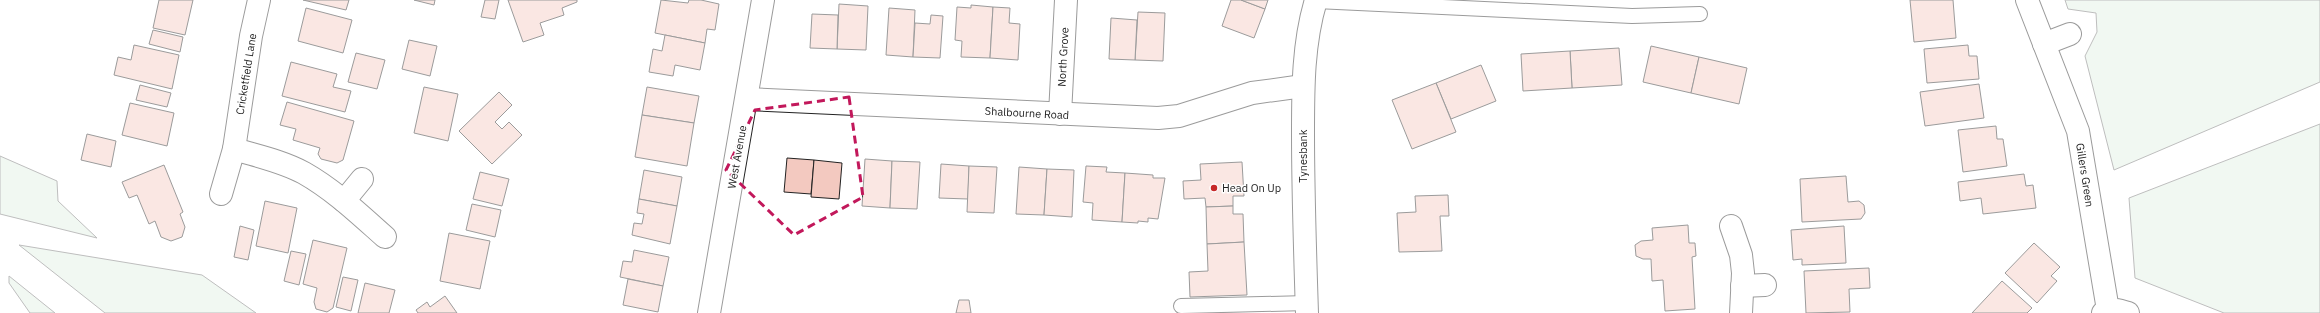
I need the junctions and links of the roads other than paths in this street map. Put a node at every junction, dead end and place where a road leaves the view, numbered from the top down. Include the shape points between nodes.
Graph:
1 (259, 0) edge
2 (763, 0) edge
3 (1066, 0) edge
4 (2027, 0) edge
5 (1316, 1) edge
6 (1700, 14) dead end
7 (2070, 34) dead end
8 (2044, 44) junction
9 (1303, 86) junction
10 (747, 99) junction
11 (1060, 114) junction
12 (234, 148) junction
13 (362, 179) dead end
14 (221, 194) dead end
15 (344, 201) junction
16 (1731, 226) dead end
17 (386, 237) dead end
18 (1765, 285) dead end
19 (1742, 286) junction
20 (1182, 306) dead end
21 (1307, 308) edge
22 (2113, 312) edge
23 (709, 313) edge
24 (1741, 313) edge

1 - 12 street, Cricketfield Lane
2 - 10 street, West Avenue
3 - 11 street, North Grove
4 - 8 street, Gillers Green
5 - 6 lane via 1632,16
5 - 9 street, Tynesbank via 1307,40
7 - 8 street
8 - 22 street, Gillers Green via 2078,131
9 - 11 street, Shalbourne Road via 1252,93 1179,116 1158,118
9 - 21 street, Tynesbank
10 - 11 street, Shalbourne Road
10 - 23 street, West Avenue
12 - 14 street, Cricketfield Lane
12 - 15 street via 303,173
13 - 15 street
15 - 17 street
16 - 19 street via 1741,255
18 - 19 street
19 - 24 street
20 - 21 lane

